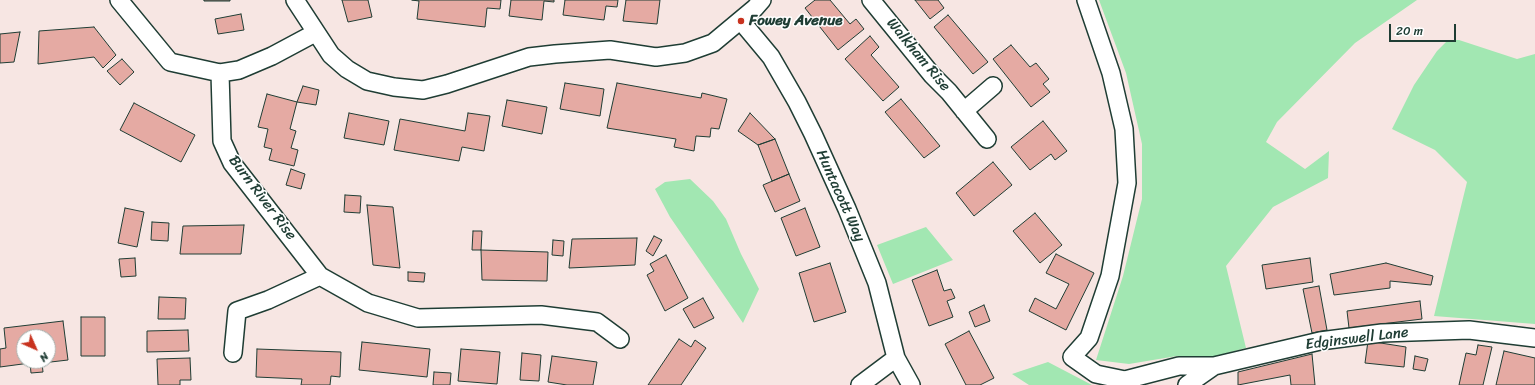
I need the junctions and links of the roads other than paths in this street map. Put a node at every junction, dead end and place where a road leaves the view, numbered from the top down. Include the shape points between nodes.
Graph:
1 (118, 0) edge
2 (295, 0) edge
3 (762, 0) edge
4 (871, 0) edge
5 (1086, 0) edge
6 (741, 21) junction
7 (315, 33) junction
8 (220, 74) junction
9 (993, 86) dead end
10 (964, 111) junction
11 (987, 139) dead end
12 (320, 276) junction
13 (1535, 338) edge
14 (620, 339) dead end
15 (233, 353) dead end
16 (896, 358) junction
17 (1214, 366) junction
18 (860, 385) edge
19 (911, 385) edge
20 (1187, 385) edge

1 - 8 street via 170,62
2 - 7 street
3 - 6 street
4 - 10 street, Walkham Rise
5 - 17 street via 1111,73 1124,129 1127,183 1110,276 1089,338 1072,357 1096,374 1125,380 1179,366
6 - 7 street via 713,43 685,54 656,57 610,50 529,57 423,90 367,81 347,69
6 - 16 street, Huntacott Way via 771,57 813,134 877,283
7 - 8 street via 272,56 239,70
8 - 12 street, Burn River Rise via 222,141 232,162
9 - 10 street
10 - 11 street, Walkham Rise
12 - 14 street, Burn River Rise via 368,303 418,318 541,315 597,322
12 - 15 street via 237,311
13 - 17 street, Edginswell Lane via 1469,330 1382,333 1320,341
16 - 18 street
16 - 19 street, Huntacott Way
17 - 20 street, Edginswell Lane

